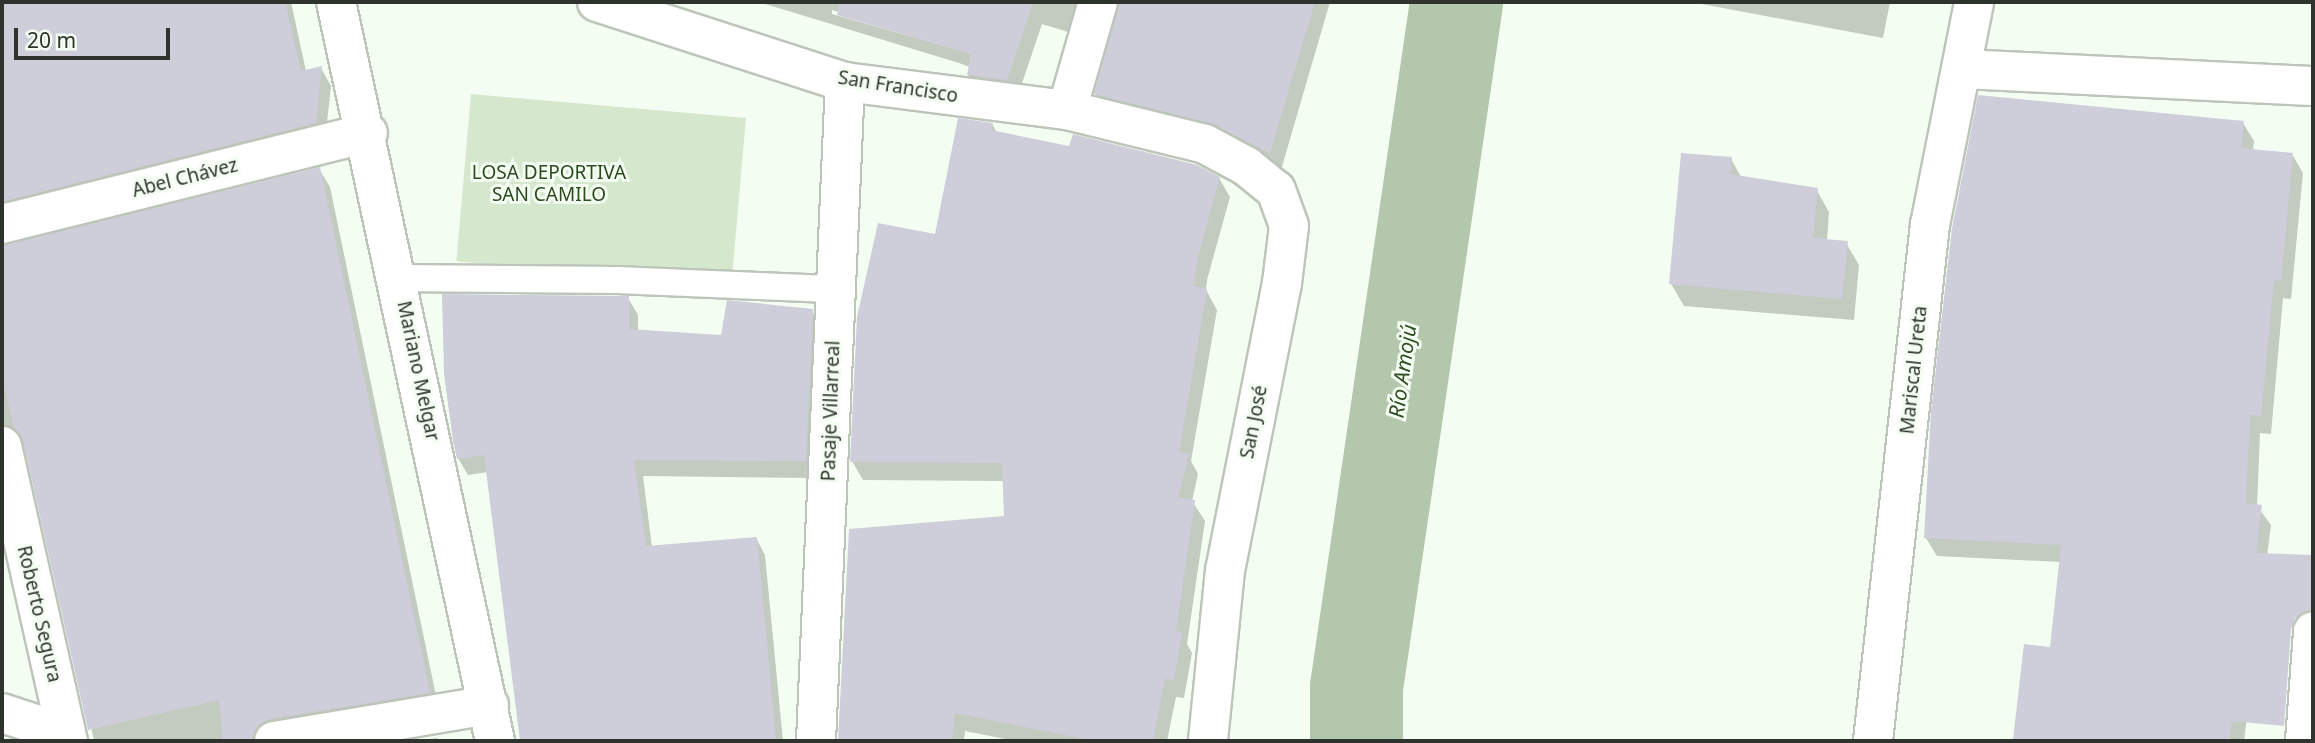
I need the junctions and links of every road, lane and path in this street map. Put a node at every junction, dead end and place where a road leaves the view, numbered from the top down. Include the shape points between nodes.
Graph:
1 (336, 2) edge
2 (597, 2) edge
3 (1098, 2) edge
4 (1974, 2) edge
5 (1962, 69) junction
6 (845, 82) junction
7 (2313, 86) edge
8 (1067, 110) junction
9 (368, 133) junction
10 (1205, 144) joint
11 (2, 224) edge
12 (398, 278) junction
13 (836, 289) junction
14 (2, 446) edge
15 (2313, 631) edge
16 (489, 705) junction
17 (2, 713) edge
18 (67, 738) edge
19 (274, 741) edge
20 (495, 741) edge
21 (816, 741) edge
22 (1208, 741) edge
23 (1873, 741) edge
24 (2305, 741) edge

1 - 9 street, Mariano Melgar
2 - 6 street, San Francisco
3 - 8 street
4 - 5 street, Mariscal Ureta
5 - 7 street
5 - 23 street, Mariscal Ureta via 1930,225
6 - 8 street, San Francisco
6 - 13 street, Pasaje Villarreal
8 - 10 street, San Francisco
9 - 11 street, Abel Chávez
9 - 12 street, Mariano Melgar
10 - 22 street, San José via 1246,166 1276,190 1289,226 1282,282 1224,570
12 - 13 lane
12 - 16 street, Mariano Melgar
13 - 21 street, Pasaje Villarreal
14 - 18 street, Roberto Segura
15 - 24 street
16 - 19 street
16 - 20 street, Mariano Melgar
17 - 18 street

